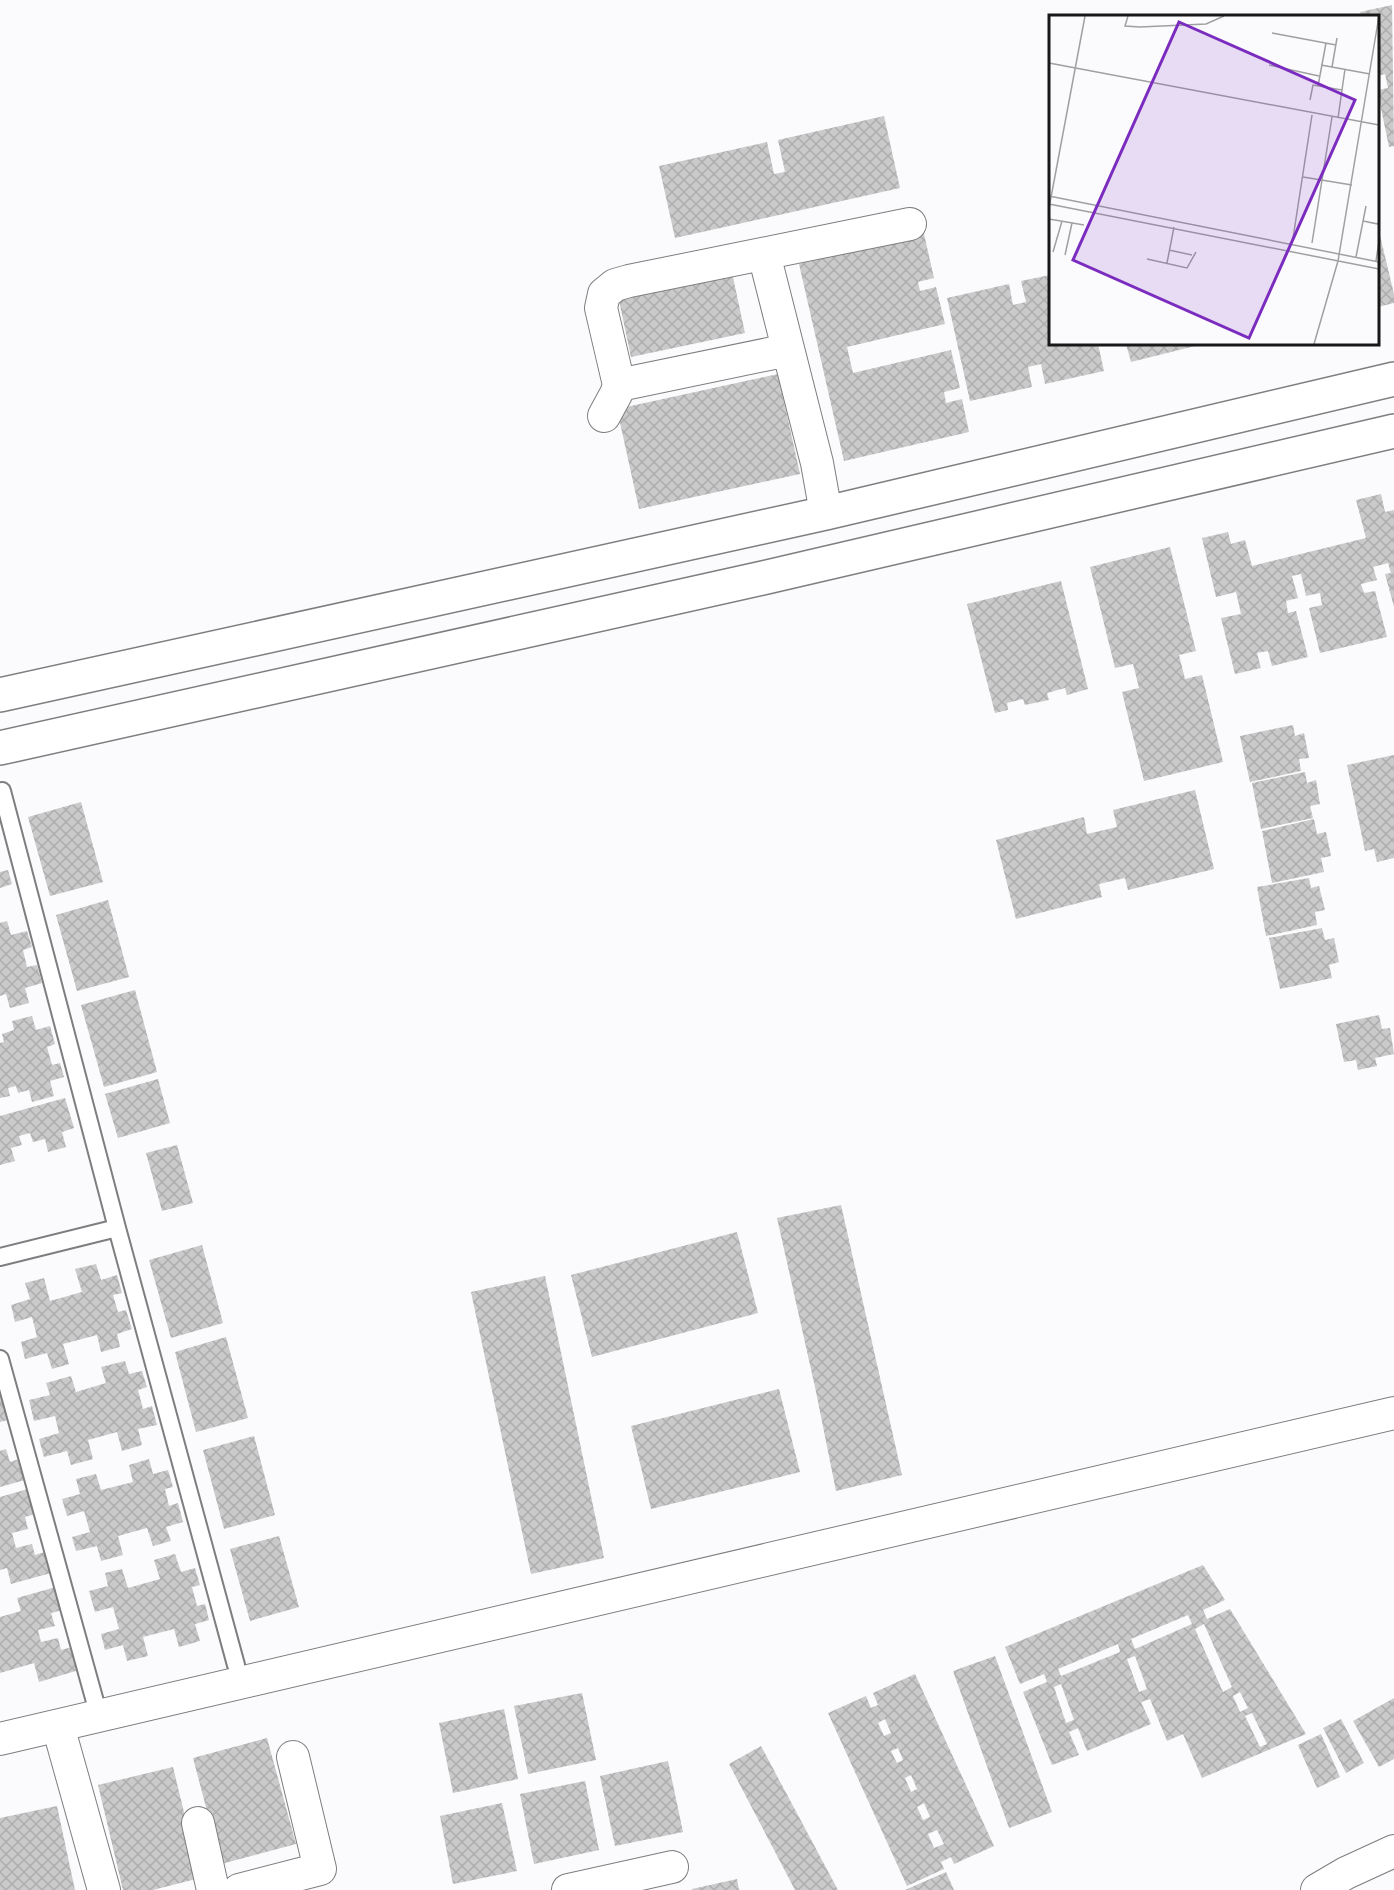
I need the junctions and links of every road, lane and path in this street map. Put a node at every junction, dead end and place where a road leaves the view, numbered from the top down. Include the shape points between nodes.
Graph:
1 (910, 224) dead end
2 (764, 254) junction
3 (788, 350) junction
4 (1394, 379) edge
5 (619, 385) junction
6 (603, 416) dead end
7 (1394, 432) edge
8 (826, 513) junction
9 (0, 695) edge
10 (0, 748) edge
11 (2, 791) dead end
12 (117, 1228) junction
13 (0, 1257) edge
14 (0, 1359) edge
15 (1394, 1413) edge
16 (236, 1665) dead end
17 (99, 1716) junction
18 (58, 1726) junction
19 (0, 1739) edge
20 (293, 1757) dead end
21 (198, 1823) dead end
22 (1394, 1851) edge
23 (672, 1867) dead end
24 (291, 1884) edge
25 (104, 1890) edge
26 (213, 1890) edge
27 (239, 1890) edge
28 (568, 1890) edge
29 (1317, 1890) edge

1 - 2 street
2 - 3 street
2 - 5 street via 629,281 604,294 601,308
3 - 5 street
3 - 8 street
4 - 8 street
5 - 6 street
7 - 10 street
8 - 9 street
11 - 12 lane
12 - 13 lane
12 - 16 lane
14 - 17 lane
15 - 17 street
17 - 18 street
18 - 19 street
18 - 25 street
20 - 24 street via 320,1869
21 - 26 street
22 - 29 street
23 - 28 street
24 - 27 street

